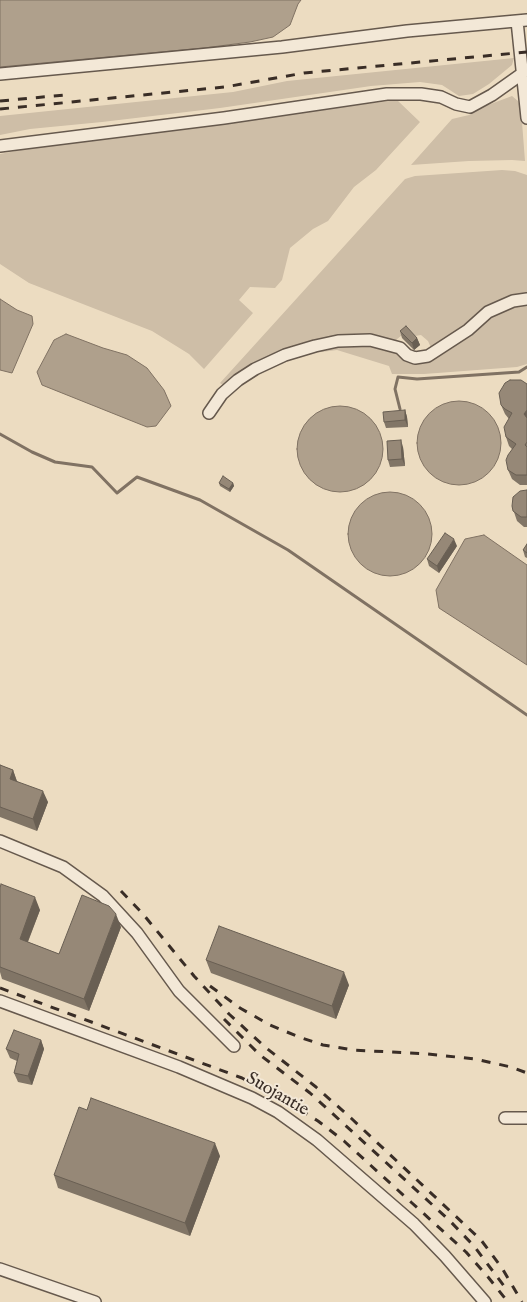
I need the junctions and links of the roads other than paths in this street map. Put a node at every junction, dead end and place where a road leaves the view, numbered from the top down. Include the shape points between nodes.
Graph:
1 (522, 20) edge
2 (0, 74) edge
3 (523, 74) junction
4 (527, 118) edge
5 (0, 146) edge
6 (527, 299) edge
7 (209, 413) dead end
8 (0, 840) edge
9 (0, 1001) edge
10 (234, 1046) dead end
11 (505, 1118) dead end
12 (527, 1118) edge
13 (0, 1269) edge
14 (95, 1302) edge
15 (484, 1302) edge

1 - 2 street
1 - 3 street
3 - 4 street
3 - 5 street via 470,107 441,97 387,94
6 - 7 street via 493,309 428,356 416,358 400,348 370,340 338,341 285,355 238,380 222,394
8 - 10 street via 63,867 102,896 137,933 179,991
9 - 15 street, Suojantie via 179,1067 278,1112 318,1140 414,1224
11 - 12 street
13 - 14 street

